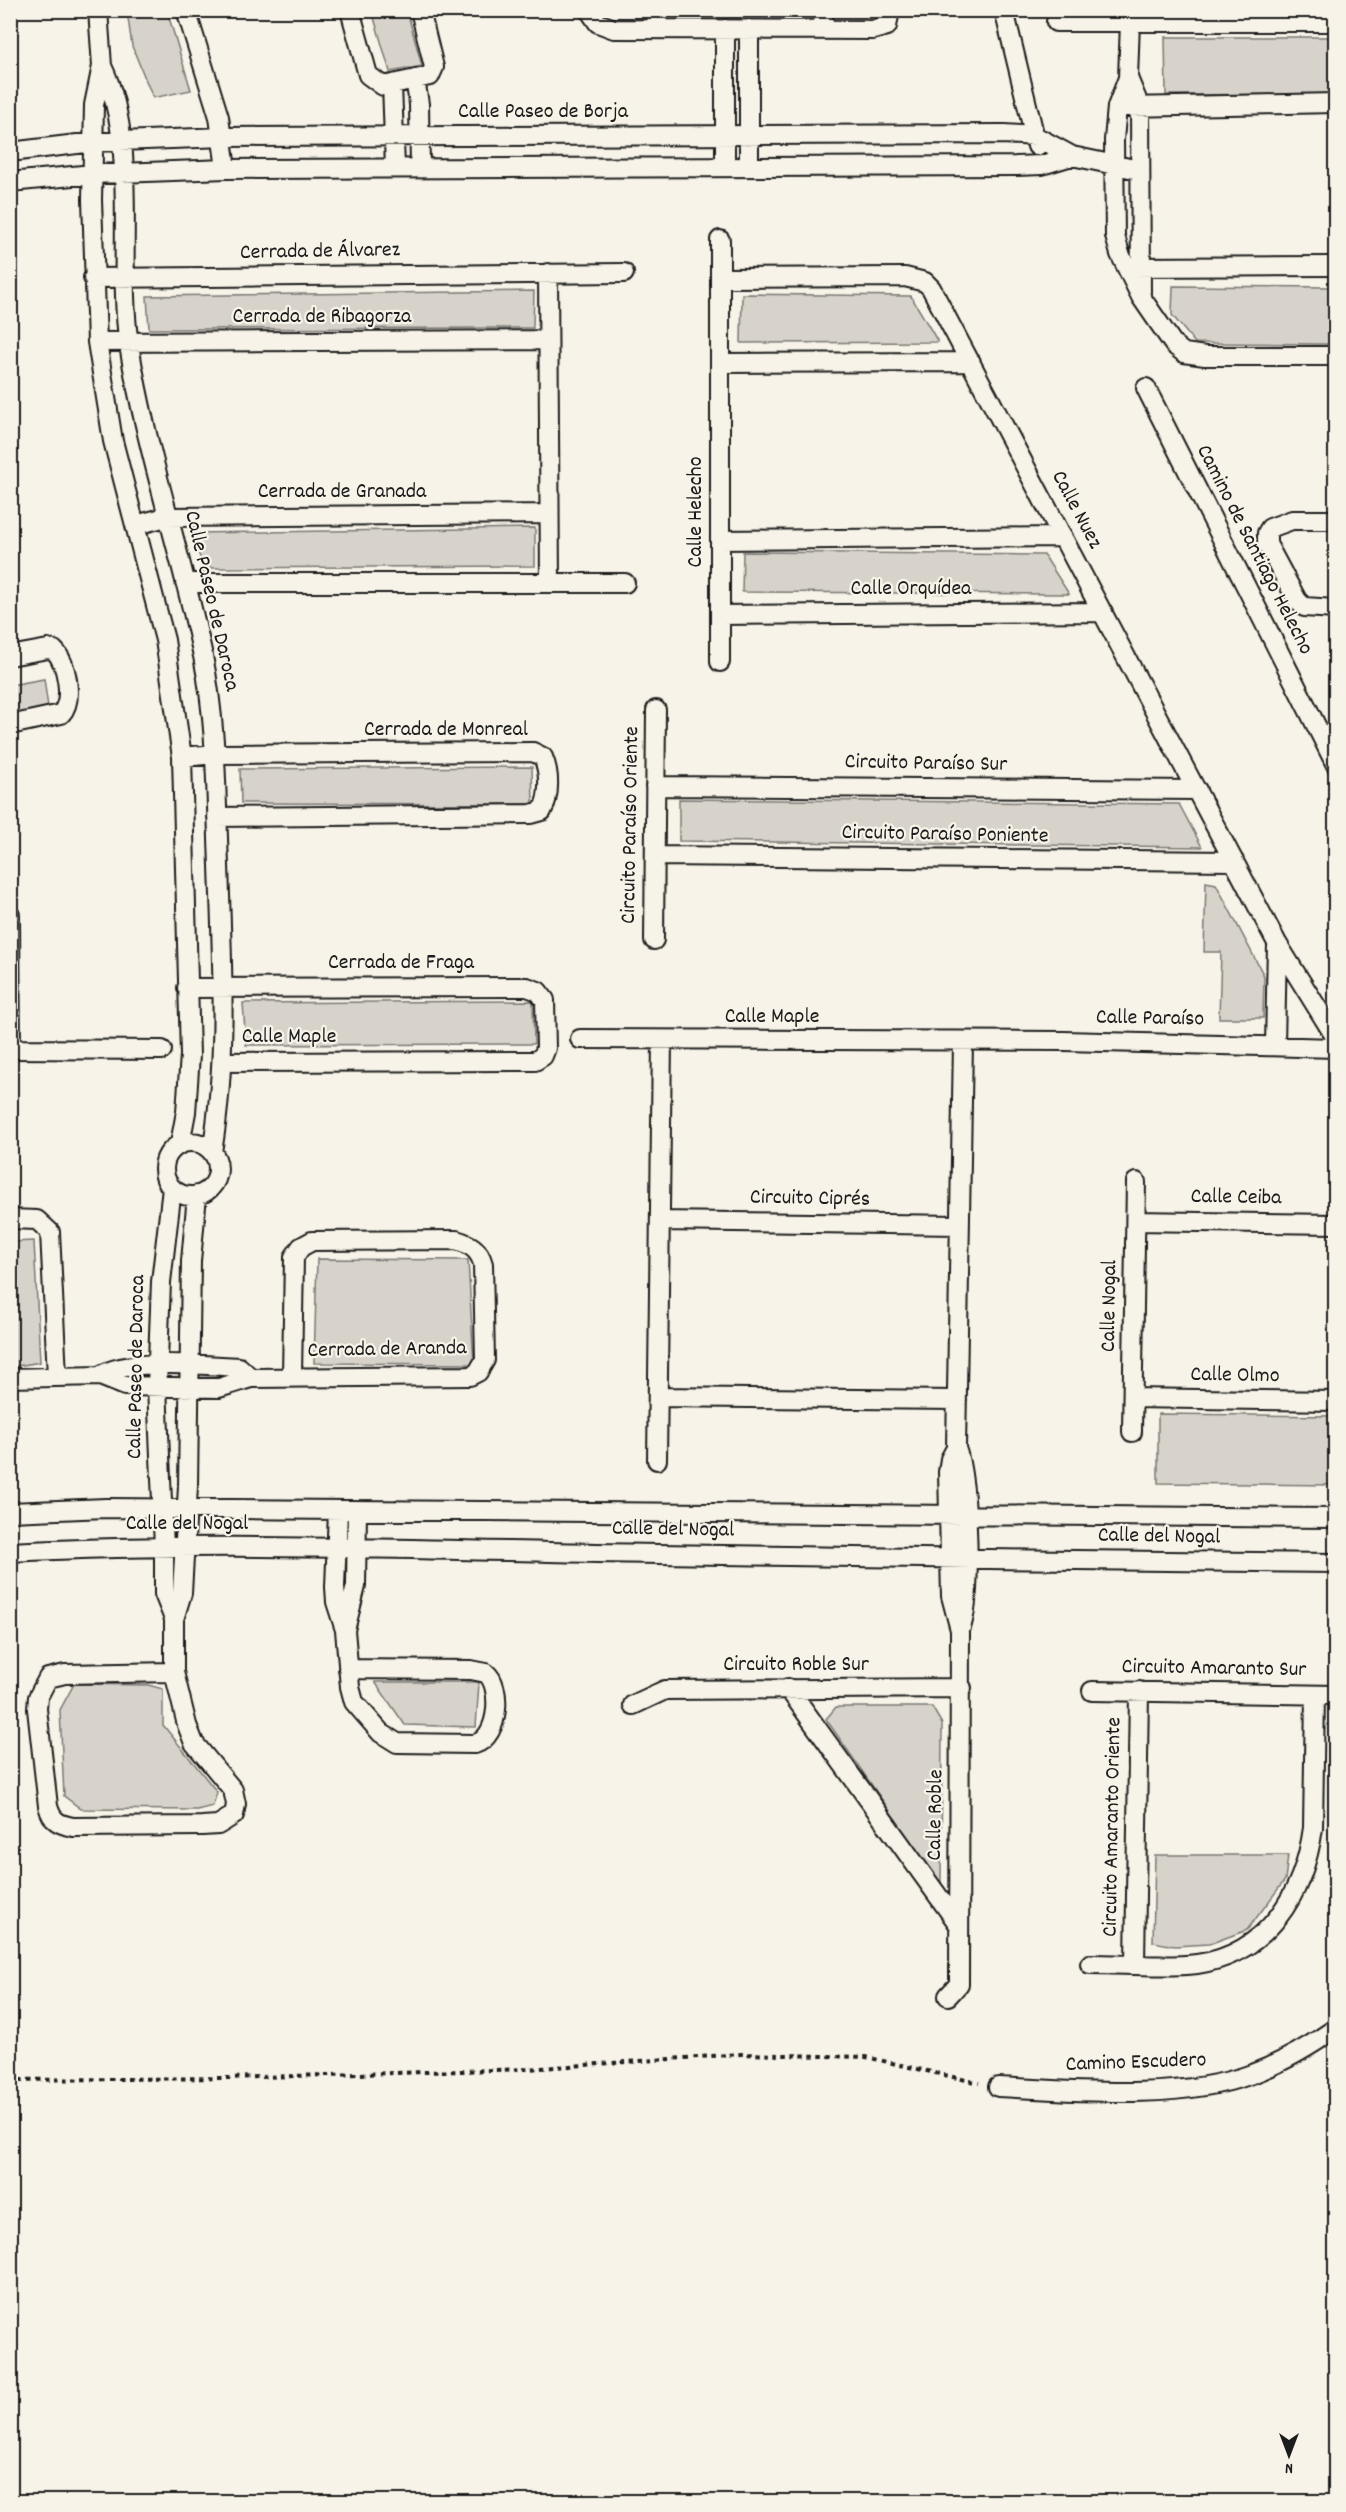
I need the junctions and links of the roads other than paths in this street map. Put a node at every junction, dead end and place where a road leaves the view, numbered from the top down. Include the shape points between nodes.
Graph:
1 (98, 10) edge
2 (186, 10) edge
3 (350, 10) edge
4 (420, 10) edge
5 (654, 10) edge
6 (822, 10) edge
7 (890, 10) edge
8 (1004, 10) edge
9 (594, 17) edge
10 (1056, 22) dead end
11 (1130, 22) junction
12 (1335, 22) edge
13 (660, 29) junction
14 (725, 29) junction
15 (749, 29) junction
16 (825, 30) junction
17 (102, 66) junction
18 (1128, 78) junction
19 (415, 79) junction
20 (392, 84) junction
21 (1335, 103) edge
22 (1140, 106) junction
23 (1117, 107) junction
24 (725, 135) junction
25 (749, 135) junction
26 (394, 136) junction
27 (419, 136) junction
28 (1035, 136) junction
29 (224, 137) junction
30 (120, 140) junction
31 (94, 142) junction
32 (10, 152) edge
33 (1072, 156) junction
34 (1042, 165) junction
35 (1112, 165) junction
36 (725, 167) junction
37 (749, 167) junction
38 (395, 168) junction
39 (420, 168) junction
40 (226, 169) junction
41 (1139, 170) junction
42 (122, 173) junction
43 (93, 174) junction
44 (10, 182) edge
45 (720, 240) dead end
46 (1335, 266) edge
47 (1133, 267) junction
48 (548, 273) junction
49 (624, 273) dead end
50 (93, 278) junction
51 (124, 278) junction
52 (720, 278) junction
53 (548, 340) junction
54 (97, 342) junction
55 (129, 342) junction
56 (1335, 356) edge
57 (971, 362) junction
58 (720, 363) junction
59 (1146, 388) dead end
60 (549, 514) junction
61 (166, 517) junction
62 (1335, 520) edge
63 (136, 525) junction
64 (1063, 537) junction
65 (720, 540) junction
66 (185, 583) junction
67 (550, 583) junction
68 (625, 583) dead end
69 (1335, 609) edge
70 (1103, 612) junction
71 (720, 615) junction
72 (10, 656) edge
73 (203, 657) junction
74 (720, 662) dead end
75 (170, 663) junction
76 (656, 710) dead end
77 (10, 725) edge
78 (216, 754) junction
79 (182, 757) junction
80 (1335, 765) edge
81 (655, 786) junction
82 (1197, 790) junction
83 (217, 817) junction
84 (655, 856) junction
85 (1234, 861) junction
86 (10, 915) edge
87 (654, 940) dead end
88 (1277, 943) junction
89 (221, 986) junction
90 (187, 988) junction
91 (1335, 1038) edge
92 (580, 1039) dead end
93 (662, 1040) junction
94 (963, 1043) junction
95 (1275, 1046) junction
96 (1335, 1048) edge
97 (11, 1049) edge
98 (162, 1050) dead end
99 (535, 1061) joint
100 (223, 1062) junction
101 (180, 1144) junction
102 (212, 1152) junction
103 (1136, 1182) dead end
104 (172, 1188) junction
105 (197, 1195) junction
106 (10, 1219) edge
107 (660, 1221) junction
108 (1136, 1221) junction
109 (1335, 1224) edge
110 (960, 1225) junction
111 (157, 1365) junction
112 (189, 1366) junction
113 (57, 1376) junction
114 (100, 1376) junction
115 (292, 1376) junction
116 (252, 1377) junction
117 (10, 1378) edge
118 (157, 1387) junction
119 (189, 1388) junction
120 (658, 1397) junction
121 (1133, 1398) junction
122 (957, 1400) junction
123 (1335, 1401) edge
124 (1132, 1432) dead end
125 (657, 1460) dead end
126 (184, 1509) junction
127 (163, 1510) junction
128 (338, 1511) junction
129 (357, 1511) junction
130 (10, 1512) edge
131 (957, 1515) junction
132 (1335, 1518) edge
133 (164, 1547) junction
134 (183, 1547) junction
135 (337, 1548) junction
136 (356, 1548) junction
137 (10, 1552) edge
138 (959, 1560) junction
139 (1335, 1563) edge
140 (174, 1619) junction
141 (345, 1630) junction
142 (348, 1669) junction
143 (174, 1672) junction
144 (788, 1688) junction
145 (962, 1688) junction
146 (1092, 1691) dead end
147 (1139, 1691) junction
148 (1315, 1695) junction
149 (1335, 1695) edge
150 (633, 1705) dead end
151 (959, 1925) junction
152 (1090, 1964) dead end
153 (1135, 1964) junction
154 (948, 1996) dead end
155 (1335, 2028) edge
156 (998, 2087) road end

1 - 17 street, Calle Paseo de Daroca
2 - 29 street
3 - 20 street via 368,75 383,86
4 - 19 street via 434,67 430,76
5 - 13 street
6 - 16 street
7 - 16 street via 887,26 879,29
8 - 28 street
9 - 13 street via 615,29
10 - 11 street
11 - 12 street
11 - 18 street
13 - 14 street
14 - 15 street
14 - 24 street
15 - 16 street
15 - 25 street
17 - 30 street, Calle Paseo de Daroca via 116,104
17 - 31 street, Calle Paseo de Daroca via 94,105
18 - 22 street
18 - 23 street
19 - 20 street
19 - 27 street
20 - 26 street
21 - 22 street
22 - 23 street
22 - 41 street
23 - 35 street
24 - 25 street, Calle Paseo de Borja
24 - 27 street, Calle Paseo de Borja
24 - 36 street
25 - 28 street, Calle Paseo de Borja
25 - 37 street
26 - 27 street, Calle Paseo de Borja
26 - 29 street, Calle Paseo de Borja
26 - 38 street
27 - 39 street
28 - 33 street, Calle Paseo de Borja
28 - 34 street
29 - 30 street, Calle Paseo de Borja
29 - 40 street
30 - 31 street, Calle Paseo de Borja
30 - 42 street, Calle Paseo de Daroca
31 - 32 street, Calle Paseo de Borja
31 - 43 street, Calle Paseo de Daroca
33 - 34 street, Calle Paseo de Borja
33 - 35 street, Calle Paseo de Borja
34 - 37 street, Calle Paseo de Borja
35 - 41 street, Calle Paseo de Borja
35 - 47 street via 1115,236
36 - 37 street, Calle Paseo de Borja
36 - 39 street, Calle Paseo de Borja
38 - 39 street, Calle Paseo de Borja
38 - 40 street, Calle Paseo de Borja
40 - 42 street, Calle Paseo de Borja
41 - 47 street
42 - 43 street, Calle Paseo de Borja
42 - 51 street, Calle Paseo de Daroca
43 - 44 street, Calle Paseo de Borja
43 - 50 street, Calle Paseo de Daroca
45 - 52 street, Calle Helecho
46 - 47 street
47 - 56 street via 1141,297 1174,345 1184,352 1205,356
48 - 49 street, Cerrada de Álvarez
48 - 51 street, Cerrada de Álvarez
48 - 53 street
50 - 51 street, Cerrada de Álvarez
50 - 54 street, Calle Paseo de Daroca
51 - 55 street, Calle Paseo de Daroca
52 - 57 street, Calle Nuez via 917,279 937,296
52 - 58 street, Calle Helecho
53 - 55 street, Cerrada de Ribagorza
53 - 60 street
54 - 55 street, Cerrada de Ribagorza
54 - 63 street, Calle Paseo de Daroca via 113,441
55 - 61 street, Calle Paseo de Daroca
57 - 58 street
57 - 64 street, Calle Nuez
58 - 65 street, Calle Helecho
59 - 80 street, Camino de Santiago Helecho
60 - 61 street, Cerrada de Granada
60 - 67 street
61 - 63 street, Cerrada de Granada
61 - 66 street, Calle Paseo de Daroca
62 - 69 street via 1292,520 1270,528 1267,533 1267,544 1297,600 1304,607
63 - 75 street, Calle Paseo de Daroca
64 - 65 street
64 - 70 street, Calle Nuez
65 - 71 street, Calle Helecho
66 - 67 street
66 - 73 street, Calle Paseo de Daroca
67 - 68 street
70 - 71 street, Calle Orquídea
70 - 82 street, Calle Nuez
71 - 74 street, Calle Helecho
72 - 77 street via 54,650 61,660 68,703 61,714
73 - 75 street
73 - 78 street, Calle Paseo de Daroca
75 - 79 street, Calle Paseo de Daroca
76 - 81 street, Circuito Paraíso Oriente
78 - 79 street, Cerrada de Monreal
78 - 83 street, Calle Paseo de Daroca
78 - 83 street, Cerrada de Monreal via 533,752 543,757 547,766 547,801 542,811 531,814
79 - 90 street, Calle Paseo de Daroca
81 - 82 street, Circuito Paraíso Sur
81 - 84 street, Circuito Paraíso Oriente
82 - 85 street, Calle Nuez
83 - 89 street, Calle Paseo de Daroca
84 - 85 street, Circuito Paraíso Poniente
84 - 87 street, Circuito Paraíso Oriente
85 - 88 street, Calle Nuez
86 - 97 street
88 - 91 street, Calle Nuez
88 - 95 street, Calle Nuez
89 - 90 street, Cerrada de Fraga
89 - 99 street, Cerrada de Fraga via 527,987 538,991 545,1000 546,1048
89 - 100 street, Calle Paseo de Daroca
90 - 101 street, Calle Paseo de Daroca via 189,1086
92 - 93 street, Calle Maple
93 - 94 street, Calle Maple
93 - 107 street
94 - 95 street, Calle Paraíso
94 - 110 street
95 - 96 street, Calle Paraíso
97 - 98 street
99 - 100 street, Calle Maple
100 - 102 street, Calle Paseo de Daroca
101 - 102 street via 197,1143
101 - 104 street via 164,1164
102 - 105 street via 219,1169 217,1178 213,1186
103 - 108 street, Calle Nogal
104 - 105 street
104 - 111 street, Calle Paseo de Daroca via 161,1282
105 - 112 street
106 - 113 street via 37,1220 50,1232
107 - 110 street, Circuito Ciprés
107 - 120 street
108 - 109 street, Calle Ceiba
108 - 121 street, Calle Nogal
110 - 122 street
111 - 112 street, Cerrada de Aranda
111 - 114 street, Cerrada de Aranda via 126,1365
111 - 118 street, Calle Paseo de Daroca
112 - 116 street, Cerrada de Aranda via 239,1367
112 - 119 street
113 - 114 street, Cerrada de Aranda
113 - 117 street, Cerrada de Aranda
114 - 118 street, Cerrada de Aranda via 125,1386
115 - 115 street, Cerrada de Aranda via 460,1377 478,1372 485,1360 480,1255 474,1247 456,1240 312,1242 300,1247 294,1257
115 - 116 street, Cerrada de Aranda
116 - 119 street, Cerrada de Aranda via 219,1388
118 - 119 street, Cerrada de Aranda
118 - 127 street, Calle Paseo de Daroca
119 - 126 street via 188,1486
120 - 122 street
120 - 125 street
121 - 123 street, Calle Olmo
121 - 124 street, Calle Nogal
122 - 131 street via 956,1448 964,1471
126 - 127 street, Calle del Nogal
126 - 128 street, Calle del Nogal
126 - 134 street
127 - 130 street, Calle del Nogal
127 - 133 street, Calle Paseo de Daroca
128 - 129 street, Calle del Nogal
128 - 135 street
129 - 131 street, Calle del Nogal
129 - 136 street
131 - 132 street, Calle del Nogal
131 - 138 street, Calle Roble
133 - 134 street, Calle del Nogal
133 - 137 street, Calle del Nogal
133 - 140 street, Calle Paseo de Daroca via 164,1594
134 - 135 street, Calle del Nogal
134 - 140 street via 182,1593
135 - 136 street, Calle del Nogal
135 - 141 street via 336,1602
136 - 138 street, Calle del Nogal
136 - 141 street via 354,1601
138 - 139 street, Calle del Nogal
138 - 145 street, Calle Roble via 952,1608 960,1630
140 - 143 street
141 - 142 street
142 - 142 street via 354,1702 381,1733 397,1743 475,1744 486,1738 495,1725 494,1684 486,1673
143 - 143 street via 65,1674 48,1678 38,1697 38,1709 51,1816 63,1825 84,1827 218,1825 234,1815 233,1790 194,1743
144 - 145 street, Circuito Roble Sur
144 - 150 street, Circuito Roble Sur via 665,1690
144 - 151 street
145 - 151 street, Calle Roble
146 - 147 street, Circuito Amaranto Sur
147 - 148 street, Circuito Amaranto Sur
147 - 153 street, Circuito Amaranto Oriente
148 - 149 street, Circuito Amaranto Sur
148 - 153 street via 1313,1827 1306,1868 1280,1916 1259,1936 1220,1959 1195,1964
151 - 154 street, Calle Roble via 959,1984
152 - 153 street
155 - 156 street, Camino Escudero via 1284,2061 1225,2082 1178,2089 1090,2091

